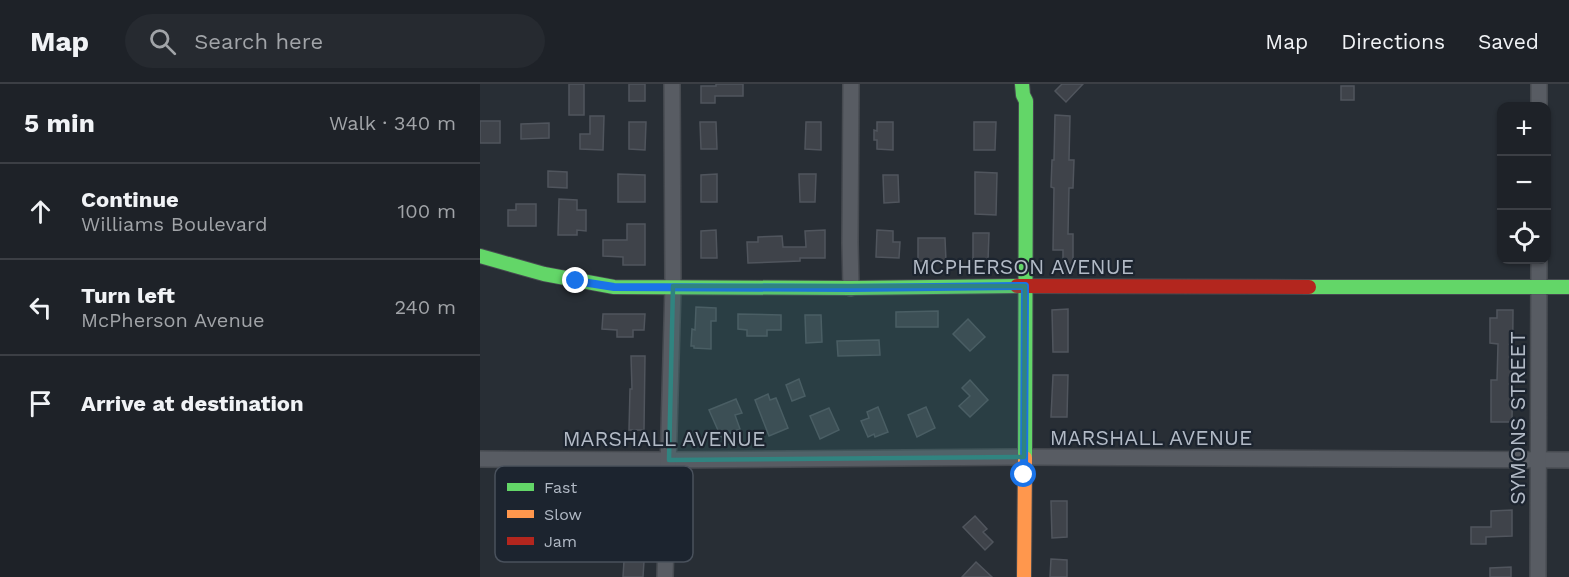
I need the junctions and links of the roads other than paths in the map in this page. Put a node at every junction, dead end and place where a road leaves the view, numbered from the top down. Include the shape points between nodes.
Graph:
1 (672, 84) edge
2 (851, 84) edge
3 (1022, 84) edge
4 (1031, 84) edge
5 (1539, 84) edge
6 (1026, 100) junction
7 (1539, 102) edge
8 (480, 256) edge
9 (1539, 264) edge
10 (673, 286) junction
11 (1025, 286) junction
12 (1539, 287) junction
13 (1569, 287) edge
14 (851, 288) junction
15 (1024, 457) junction
16 (480, 459) edge
17 (669, 460) junction
18 (1539, 460) junction
19 (1569, 460) edge
20 (669, 466) edge
21 (665, 562) edge
22 (664, 577) edge
23 (1024, 577) edge
24 (1538, 577) edge

1 - 10 street
2 - 14 street
3 - 6 street
4 - 6 street via 1031,95
5 - 7 street
6 - 11 street
8 - 10 street, MCPHERSON AVENUE via 544,274 614,287
9 - 12 street, SYMONS STREET
10 - 14 street, MCPHERSON AVENUE
10 - 17 street
11 - 12 street, MCPHERSON AVENUE
11 - 14 street, MCPHERSON AVENUE
11 - 15 street
12 - 13 street, MCPHERSON AVENUE
12 - 18 street, SYMONS STREET
15 - 17 street, MARSHALL AVENUE
15 - 18 street, MARSHALL AVENUE
15 - 23 street
16 - 17 street, MARSHALL AVENUE
17 - 20 street
18 - 19 street, MARSHALL AVENUE
18 - 24 street, SYMONS STREET
21 - 22 street

